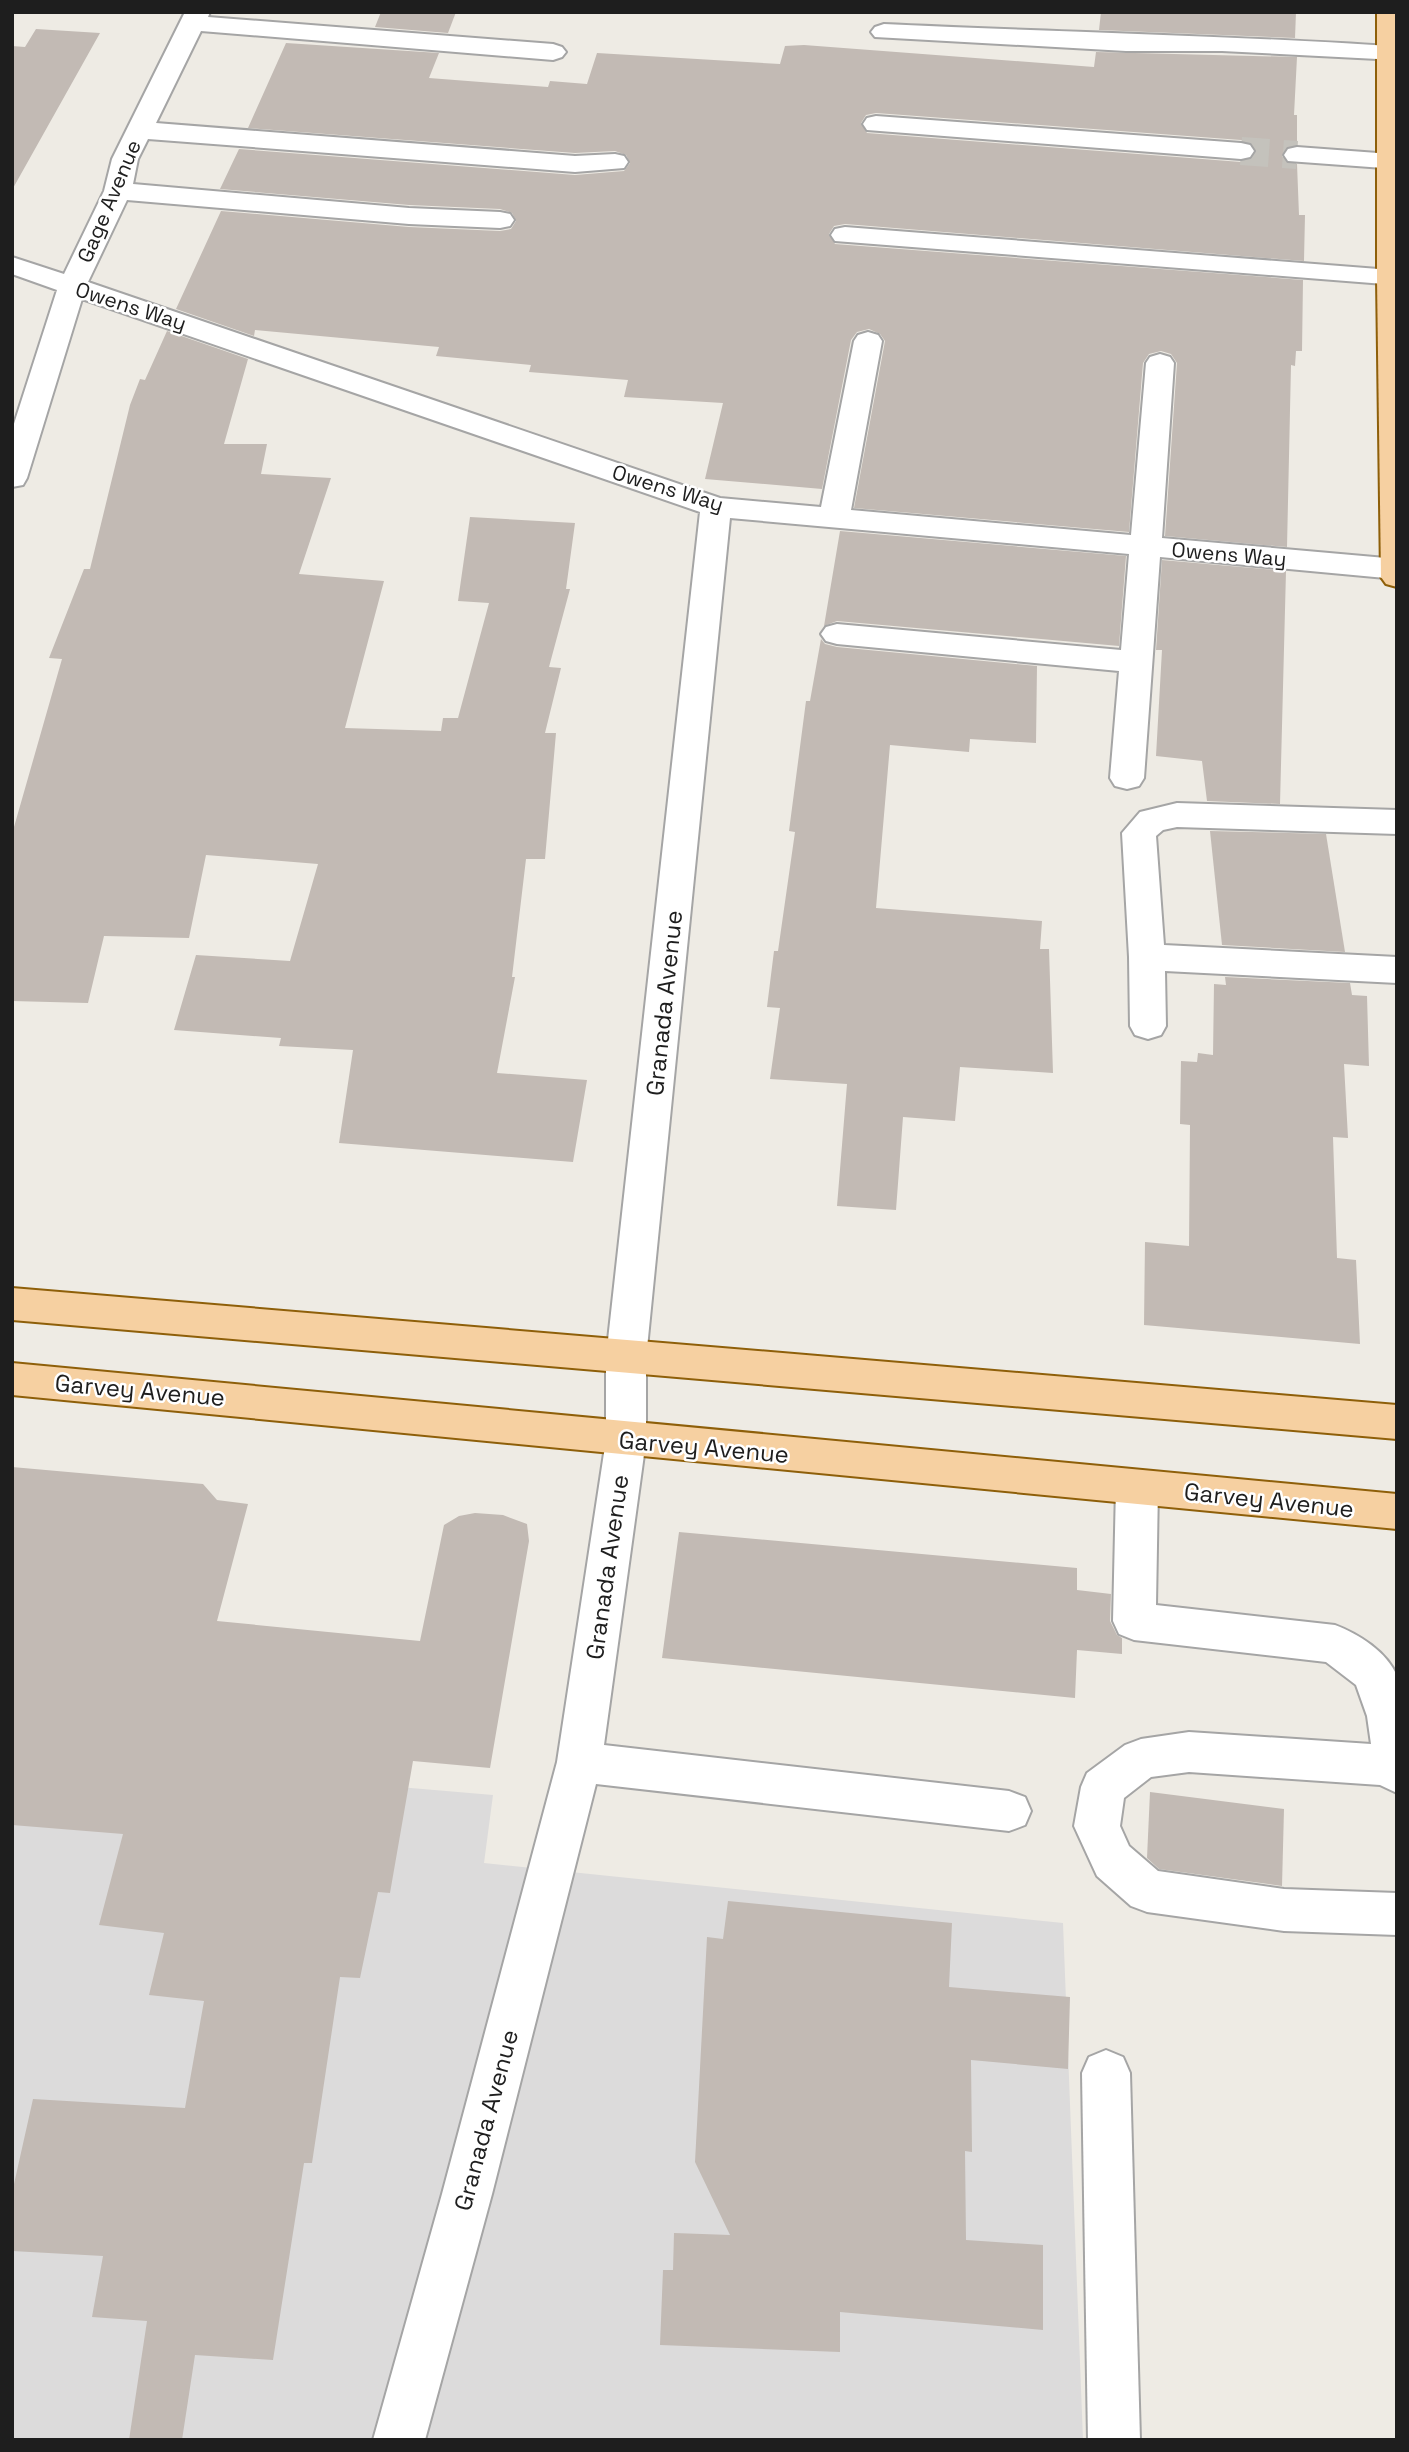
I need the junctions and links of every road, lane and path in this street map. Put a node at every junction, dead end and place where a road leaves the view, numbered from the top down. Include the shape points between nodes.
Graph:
1 (1390, 12) edge
2 (196, 18) edge
3 (884, 33) dead end
4 (553, 52) dead end
5 (1390, 54) junction
6 (876, 124) dead end
7 (139, 130) junction
8 (1241, 151) tunnel mouth
9 (1297, 155) tunnel mouth
10 (615, 162) dead end
11 (1391, 162) junction
12 (118, 191) junction
13 (500, 220) dead end
14 (845, 234) dead end
15 (12, 265) edge
16 (1391, 278) junction
17 (72, 286) junction
18 (868, 341) dead end
19 (1160, 363) dead end
20 (12, 478) edge
21 (716, 507) junction
22 (834, 517) junction
23 (1146, 546) junction
24 (1396, 569) edge
25 (1397, 576) edge
26 (837, 634) dead end
27 (1136, 662) junction
28 (1127, 778) dead end
29 (1397, 822) edge
30 (1147, 957) junction
31 (1397, 970) edge
32 (1148, 1027) dead end
33 (12, 1304) edge
34 (626, 1358) junction
35 (12, 1379) edge
36 (1397, 1422) edge
37 (626, 1440) junction
38 (1137, 1487) junction
39 (1397, 1512) edge
40 (579, 1762) junction
41 (1396, 1769) edge
42 (1009, 1811) dead end
43 (1397, 1914) edge
44 (1106, 2073) dead end
45 (399, 2440) edge
46 (1114, 2440) edge

1 - 5 main road
2 - 4 street
2 - 7 street, Gage Avenue
3 - 5 street via 1222,43
5 - 11 main road
6 - 8 street
7 - 10 street via 575,164
7 - 12 street, Gage Avenue via 125,159
9 - 11 street
11 - 16 main road
12 - 13 street
12 - 17 street, Gage Avenue
14 - 16 street
15 - 17 street, Owens Way
16 - 24 main road
17 - 20 street, Gage Avenue
17 - 21 street, Owens Way
18 - 22 street
19 - 23 street
21 - 22 street, Owens Way
21 - 34 street, Granada Avenue
22 - 23 street, Owens Way
23 - 24 street, Owens Way
23 - 27 street
24 - 25 main road
26 - 27 street
27 - 28 street
29 - 30 street via 1177,815 1152,820 1139,833
30 - 31 street
30 - 32 street
33 - 34 main road
34 - 36 main road
34 - 37 street, Granada Avenue
35 - 37 main road, Garvey Avenue
37 - 38 main road, Garvey Avenue
37 - 40 street, Granada Avenue
38 - 39 main road, Garvey Avenue
38 - 41 street via 1135,1621 1335,1644 1374,1673 1388,1716
40 - 42 street
40 - 45 street, Granada Avenue
41 - 43 street via 1189,1752 1141,1759 1103,1787 1097,1826 1113,1861 1147,1891 1284,1910
44 - 46 street

